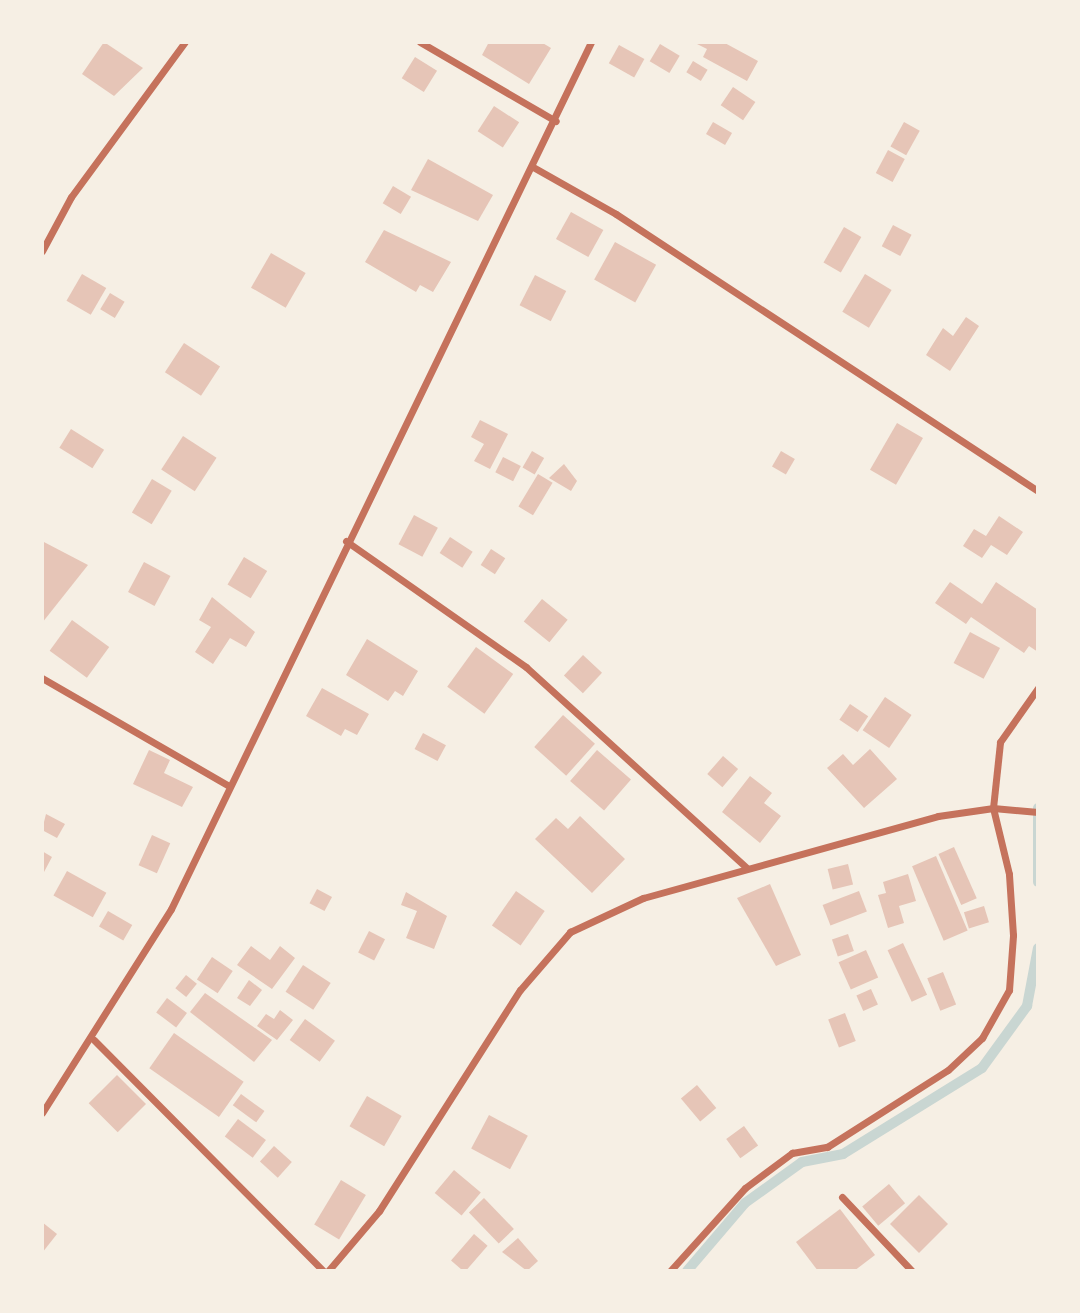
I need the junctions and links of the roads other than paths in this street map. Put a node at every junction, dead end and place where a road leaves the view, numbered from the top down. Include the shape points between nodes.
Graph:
1 (185, 42) edge
2 (420, 42) edge
3 (591, 42) edge
4 (556, 121) junction
5 (533, 167) junction
6 (42, 250) edge
7 (1038, 491) edge
8 (346, 541) junction
9 (42, 678) edge
10 (1038, 688) edge
11 (227, 785) junction
12 (993, 808) junction
13 (1038, 812) edge
14 (747, 868) junction
15 (94, 1040) junction
16 (42, 1113) edge
17 (842, 1197) dead end
18 (325, 1271) edge
19 (670, 1271) edge
20 (912, 1271) edge

1 - 6 street via 71,197
2 - 4 street
3 - 4 street
4 - 5 street
5 - 7 street via 616,214
5 - 8 street
8 - 11 street
8 - 14 street via 526,667
9 - 11 street
10 - 12 street via 1000,742
11 - 15 street via 172,909
12 - 13 street
12 - 14 street via 938,816
12 - 19 street via 1009,874 1013,935 1009,990 982,1038 948,1070 827,1147 792,1153 764,1174
14 - 18 street via 643,898 570,932 520,990 379,1211
15 - 16 street
15 - 18 street
17 - 20 street

